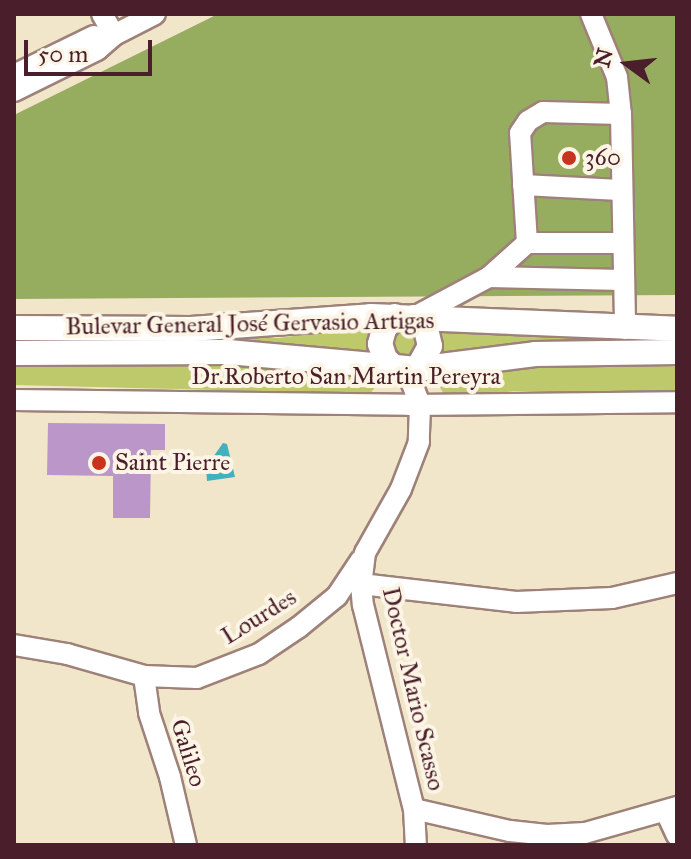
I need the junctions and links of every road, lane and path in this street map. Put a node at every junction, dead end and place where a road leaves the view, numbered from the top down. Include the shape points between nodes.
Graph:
1 (102, 14) edge
2 (155, 14) edge
3 (591, 14) edge
4 (114, 35) junction
5 (14, 75) edge
6 (14, 91) edge
7 (621, 114) junction
8 (523, 185) junction
9 (620, 190) junction
10 (527, 243) junction
11 (622, 243) junction
12 (489, 277) junction
13 (623, 280) junction
14 (404, 317) junction
15 (14, 328) edge
16 (625, 329) junction
17 (677, 329) edge
18 (677, 352) edge
19 (14, 353) edge
20 (406, 368) junction
21 (14, 400) edge
22 (677, 402) edge
23 (420, 405) junction
24 (365, 553) junction
25 (677, 583) edge
26 (361, 584) junction
27 (14, 645) edge
28 (144, 676) junction
29 (414, 809) junction
30 (671, 809) edge
31 (677, 836) edge
32 (186, 845) edge
33 (416, 845) edge

1 - 4 street
2 - 4 street
3 - 7 street via 617,77
4 - 5 street via 93,36
4 - 6 street via 97,50
7 - 8 street via 543,112 528,121 520,133
7 - 9 street
8 - 9 street
8 - 10 street
9 - 11 street
10 - 11 street
10 - 12 street
11 - 13 street
12 - 13 street
12 - 14 street
13 - 16 street
14 - 15 main road, Bulevar General José Gervasio Artigas via 191,329
14 - 16 main road, Bulevar General José Gervasio Artigas
14 - 20 main road via 429,337 427,354
14 - 20 main road via 384,329 380,344 385,359
16 - 17 main road, Bulevar General José Gervasio Artigas
18 - 20 main road, Bulevar General José Gervasio Artigas via 535,354
19 - 20 main road, Bulevar General José Gervasio Artigas via 228,352
20 - 23 street, Doctor Mario Scasso
21 - 23 street, Dr.Roberto San Martin Pereyra
22 - 23 street, Dr.Roberto San Martin Pereyra
23 - 24 street, Doctor Mario Scasso via 413,464
24 - 26 street, Doctor Mario Scasso
24 - 28 street, Lourdes via 337,596 259,654 197,678
25 - 26 street via 612,598 516,602
26 - 29 street, Doctor Mario Scasso
27 - 28 street, Lourdes
28 - 32 street, Galileo via 149,713
29 - 30 street via 547,835 585,833
29 - 33 street, Doctor Mario Scasso
30 - 31 street

